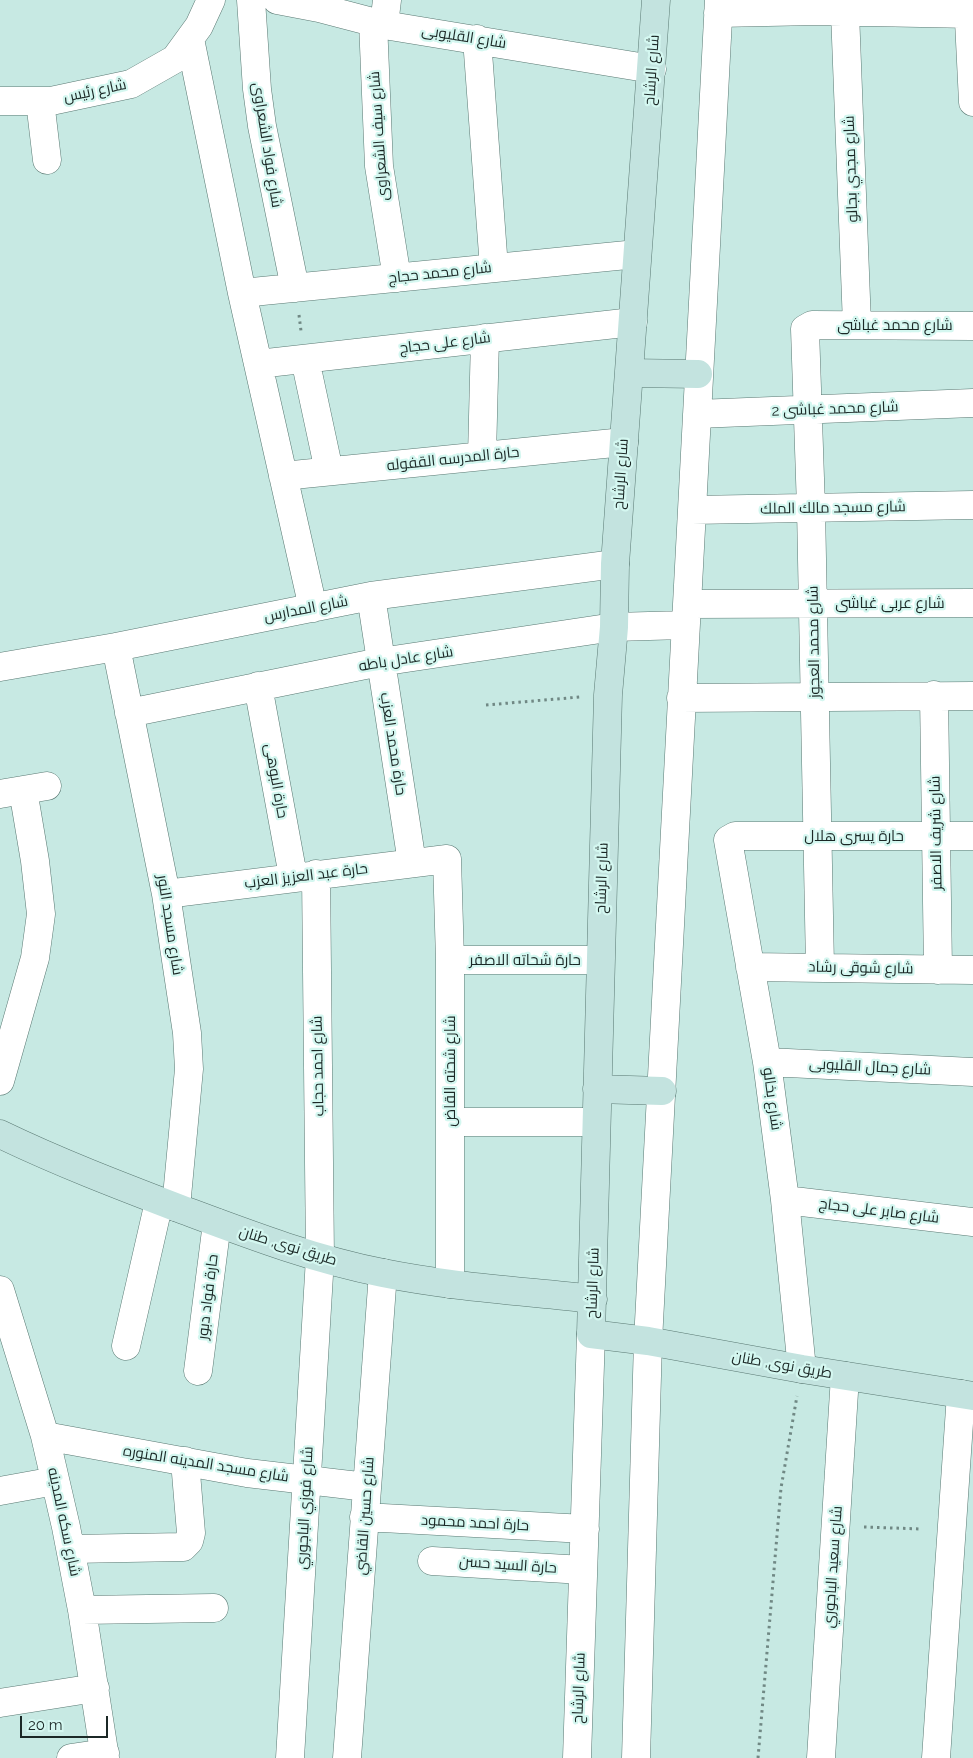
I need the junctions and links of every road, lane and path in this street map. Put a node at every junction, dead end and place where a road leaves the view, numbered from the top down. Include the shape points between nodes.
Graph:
1 (211, 0) edge
2 (250, 0) edge
3 (277, 0) edge
4 (656, 0) edge
5 (718, 6) edge
6 (816, 6) edge
7 (970, 9) edge
8 (845, 12) junction
9 (381, 16) edge
10 (190, 39) junction
11 (477, 39) junction
12 (652, 69) junction
13 (40, 100) junction
14 (0, 101) edge
15 (973, 102) edge
16 (47, 160) dead end
17 (637, 254) junction
18 (494, 268) junction
19 (397, 278) junction
20 (295, 288) junction
21 (242, 293) junction
22 (633, 322) junction
23 (816, 325) joint
24 (857, 325) junction
25 (973, 326) edge
26 (485, 338) junction
27 (305, 359) junction
28 (258, 364) junction
29 (629, 373) junction
30 (698, 374) junction
31 (973, 403) edge
32 (807, 410) junction
33 (697, 414) junction
34 (624, 442) junction
35 (482, 456) junction
36 (330, 471) junction
37 (283, 476) junction
38 (973, 505) edge
39 (811, 508) junction
40 (692, 510) junction
41 (615, 564) junction
42 (371, 596) junction
43 (973, 602) edge
44 (813, 604) junction
45 (313, 608) junction
46 (686, 614) junction
47 (614, 627) junction
48 (116, 647) junction
49 (380, 662) junction
50 (0, 667) edge
51 (258, 686) junction
52 (608, 695) junction
53 (815, 695) junction
54 (934, 696) junction
55 (973, 696) edge
56 (681, 698) junction
57 (486, 705) dead end
58 (129, 713) junction
59 (23, 790) edge
60 (735, 836) joint
61 (818, 836) junction
62 (936, 836) junction
63 (973, 836) edge
64 (447, 859) joint
65 (412, 863) junction
66 (305, 875) junction
67 (166, 894) junction
68 (450, 960) junction
69 (600, 960) junction
70 (750, 967) junction
71 (820, 967) junction
72 (938, 970) junction
73 (973, 970) edge
74 (767, 1062) junction
75 (973, 1072) edge
76 (0, 1081) edge
77 (597, 1089) junction
78 (662, 1092) junction
79 (450, 1122) junction
80 (596, 1122) junction
81 (0, 1134) edge
82 (785, 1200) junction
83 (167, 1204) junction
84 (973, 1222) edge
85 (217, 1223) junction
86 (320, 1258) junction
87 (383, 1273) junction
88 (450, 1284) junction
89 (0, 1290) edge
90 (593, 1299) junction
91 (5, 1328) edge
92 (591, 1334) junction
93 (648, 1341) junction
94 (126, 1346) dead end
95 (802, 1369) junction
96 (198, 1371) dead end
97 (845, 1376) junction
98 (967, 1395) edge
99 (45, 1436) junction
100 (185, 1461) junction
101 (306, 1480) junction
102 (55, 1481) junction
103 (367, 1487) junction
104 (0, 1491) edge
105 (364, 1517) junction
106 (836, 1525) junction
107 (585, 1529) junction
108 (953, 1530) junction
109 (70, 1549) junction
110 (432, 1560) dead end
111 (583, 1570) junction
112 (214, 1608) dead end
113 (82, 1610) junction
114 (95, 1688) junction
115 (0, 1703) edge
116 (105, 1756) edge
117 (71, 1758) edge
118 (290, 1758) edge
119 (347, 1758) edge
120 (577, 1758) edge
121 (636, 1758) edge
122 (758, 1758) edge
123 (821, 1758) edge
124 (936, 1758) edge

1 - 10 street, شارع رئيس
2 - 20 street, شارع فواد الشعراوى via 262,126
3 - 9 street, شارع القليوبى
4 - 12 main road, شارع الرشاح
5 - 6 street
5 - 30 street
6 - 8 street
7 - 8 street
7 - 15 street
8 - 24 street, شارع مجدي بجالو
9 - 11 street, شارع القليوبى
9 - 19 street, شارع سيف الشعراوى via 379,166
10 - 13 street, شارع رئيس via 175,59 132,84 51,101
10 - 21 street
11 - 12 street, شارع القليوبى
11 - 18 street
12 - 17 main road, شارع الرشاح
13 - 14 street, شارع رئيس
13 - 16 street
17 - 18 street, شارع محمد حجاج
17 - 22 main road, شارع الرشاح
18 - 19 street, شارع محمد حجاج
19 - 20 street, شارع محمد حجاج
20 - 21 street, شارع محمد حجاج
20 - 27 path
21 - 28 street
22 - 26 street, شارع على حجاج
22 - 29 main road, شارع الرشاح
23 - 24 street, شارع محمد غباشى
23 - 32 street, شارع محمد العجوز via 808,326 804,333
24 - 25 street, شارع محمد غباشى
26 - 27 street, شارع على حجاج
26 - 35 street
27 - 28 street, شارع على حجاج
27 - 36 street
28 - 37 street
29 - 30 main road
29 - 34 main road, شارع الرشاح
30 - 33 street
31 - 32 street, شارع محمد غباشى 2
32 - 33 street, شارع محمد غباشى 2
32 - 39 street, شارع محمد العجوز
33 - 40 street
34 - 35 street, حارة المدرسه القفوله
34 - 41 main road, شارع الرشاح
35 - 36 street, حارة المدرسه القفوله
36 - 37 street, حارة المدرسه القفوله
37 - 45 street
38 - 39 street, شارع مسجد مالك الملك
39 - 40 street, شارع مسجد مالك الملك
39 - 44 street, شارع محمد العجوز
40 - 46 street
41 - 42 street, شارع المدارس
41 - 47 main road, شارع الرشاح
42 - 45 street, شارع المدارس
42 - 49 street, حارة محمد العزب
43 - 44 street, شارع عربى غباشى
44 - 46 street, شارع عربى غباشى
44 - 53 street, شارع محمد العجوز
45 - 48 street, شارع المدارس
46 - 47 street, شارع عادل باطه
46 - 56 street
47 - 49 street, شارع عادل باطه
47 - 52 main road, شارع الرشاح
48 - 50 street, شارع المدارس
48 - 58 street, شارع مسجد النور
49 - 51 street, شارع عادل باطه
49 - 65 street, حارة محمد العزب
51 - 58 street, شارع عادل باطه
51 - 66 street, حارة البوهى
52 - 57 path
52 - 69 main road, شارع الرشاح
53 - 54 street
53 - 56 street
53 - 61 street, شارع محمد العجوز
54 - 55 street
54 - 62 street, شارع شريف الاصفر
56 - 78 street
58 - 67 street, شارع مسجد النور
59 - 76 street via 41,914 35,958
60 - 61 street, حارة يسرى هلال
60 - 70 street, شارع بخالو via 728,840 728,846
61 - 62 street, حارة يسرى هلال
61 - 71 street, شارع محمد العجوز
62 - 63 street, حارة يسرى هلال
62 - 72 street, شارع شريف الاصفر
64 - 65 street, حارة عبد العزيز العزب
64 - 68 street, شارع شحته القاض
65 - 66 street, حارة عبد العزيز العزب
66 - 67 street, حارة عبد العزيز العزب
66 - 86 street, شارع احمد حجاب
67 - 83 street, شارع مسجد النور via 189,1069
68 - 69 street, حارة شحاته الاصفر
68 - 79 street, شارع شحته القاض
69 - 77 main road, شارع الرشاح
70 - 71 street, شارع شوقى رشاد
70 - 74 street, شارع بخالو
71 - 72 street, شارع شوقى رشاد
72 - 73 street, شارع شوقى رشاد
74 - 75 street, شارع جمال القليوبى
74 - 82 street, شارع بخالو
77 - 78 main road
77 - 80 main road, شارع الرشاح
78 - 93 street
79 - 80 street
79 - 88 street, شارع شحته القاض
80 - 90 main road, شارع الرشاح
81 - 83 main road, طريق نوى, طنان via 55,1160
82 - 84 street, شارع صابر على حجاج
82 - 95 street, شارع بخالو
83 - 85 main road, طريق نوى, طنان
83 - 94 street, شارع مسجد النور
85 - 86 main road, طريق نوى, طنان
85 - 96 street, حارة فواد دبور
86 - 87 main road, طريق نوى, طنان
86 - 101 street, شارع فوزي الباجوري
87 - 88 main road, طريق نوى, طنان
87 - 103 street, شارع حسين القاضي
88 - 90 main road, طريق نوى, طنان
89 - 91 street, شارع سكه المدينه
90 - 92 main road, شارع الرشاح
91 - 99 street, شارع سكه المدينه
92 - 93 main road, طريق نوى, طنان
92 - 107 street, شارع الرشاح
93 - 95 main road, طريق نوى, طنان
93 - 121 street
95 - 97 main road, طريق نوى, طنان
95 - 122 path via 782,1488
97 - 98 main road, طريق نوى, طنان
97 - 106 street, شارع سعيد الباجوري
98 - 108 street
99 - 100 street, شارع مسجد المدينه المنوره
99 - 102 street, شارع سكه المدينه
100 - 101 street, شارع مسجد المدينه المنوره
100 - 109 street via 191,1532 183,1547
101 - 103 street, شارع مسجد المدينه المنوره
101 - 118 street, شارع فوزي الباجوري
102 - 104 street
102 - 109 street, شارع سكه المدينه
103 - 105 street, شارع حسين القاضي
105 - 107 street, حارة احمد محمود
105 - 119 street, شارع حسين القاضي
106 - 108 path
106 - 123 street, شارع سعيد الباجوري
107 - 111 street, شارع الرشاح
108 - 124 street
109 - 113 street, شارع سكه المدينه
110 - 111 street, حارة السيد حسن
111 - 120 street, شارع الرشاح
112 - 113 street
113 - 114 street, شارع سكه المدينه
114 - 115 street
114 - 116 street, شارع سكه المدينه
116 - 117 street

